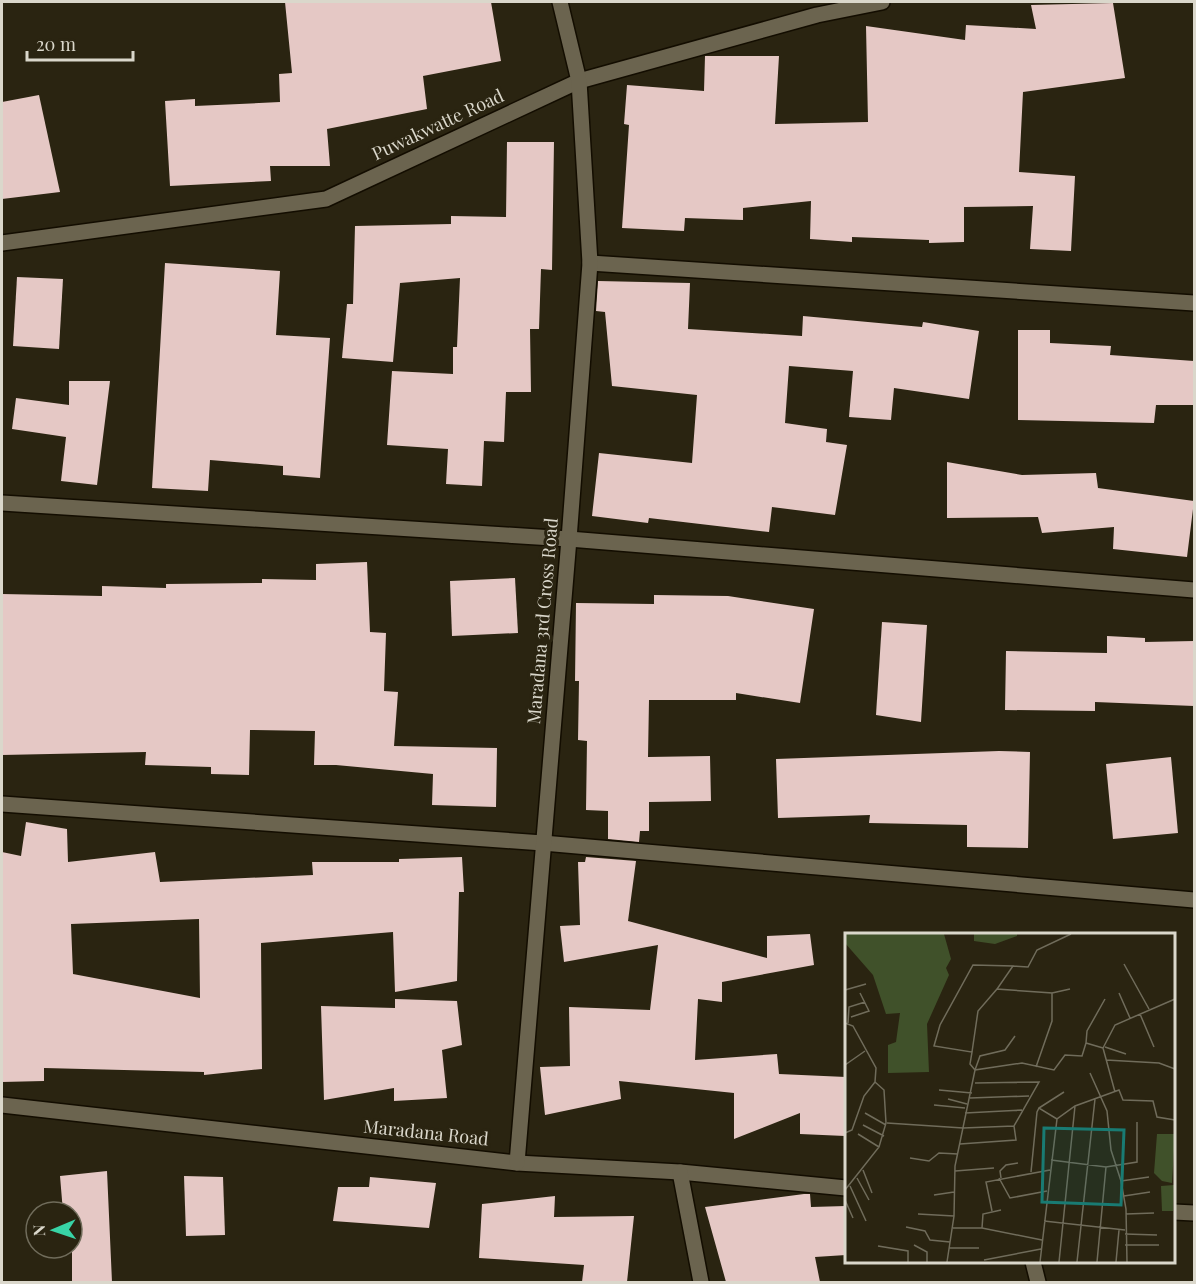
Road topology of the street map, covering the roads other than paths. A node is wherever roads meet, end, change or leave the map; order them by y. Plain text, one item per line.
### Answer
1 (560, 2) edge
2 (882, 2) edge
3 (816, 8) edge
4 (579, 81) junction
5 (2, 243) edge
6 (590, 263) junction
7 (1194, 303) edge
8 (2, 503) edge
9 (569, 539) junction
10 (1194, 590) edge
11 (2, 804) edge
12 (543, 843) junction
13 (1194, 900) edge
14 (2, 1105) edge
15 (516, 1163) junction
16 (680, 1172) junction
17 (845, 1188) edge
18 (1175, 1212) edge
19 (1194, 1213) edge
20 (1033, 1263) edge
21 (701, 1282) edge
22 (1038, 1282) edge

1 - 4 street, Maradana 3rd Cross Road
2 - 3 street, Puwakwatte Road
3 - 4 street, Puwakwatte Road
4 - 5 street, Puwakwatte Road
4 - 6 street, Maradana 3rd Cross Road
6 - 7 street
6 - 9 street, Maradana 3rd Cross Road
8 - 9 street
9 - 10 street
9 - 12 street, Maradana 3rd Cross Road
11 - 12 street
12 - 13 street
12 - 15 street, Maradana 3rd Cross Road
14 - 15 street, Maradana Road
15 - 16 street, Maradana Road
16 - 17 street, Maradana Road
16 - 21 street
18 - 19 street
20 - 22 street

